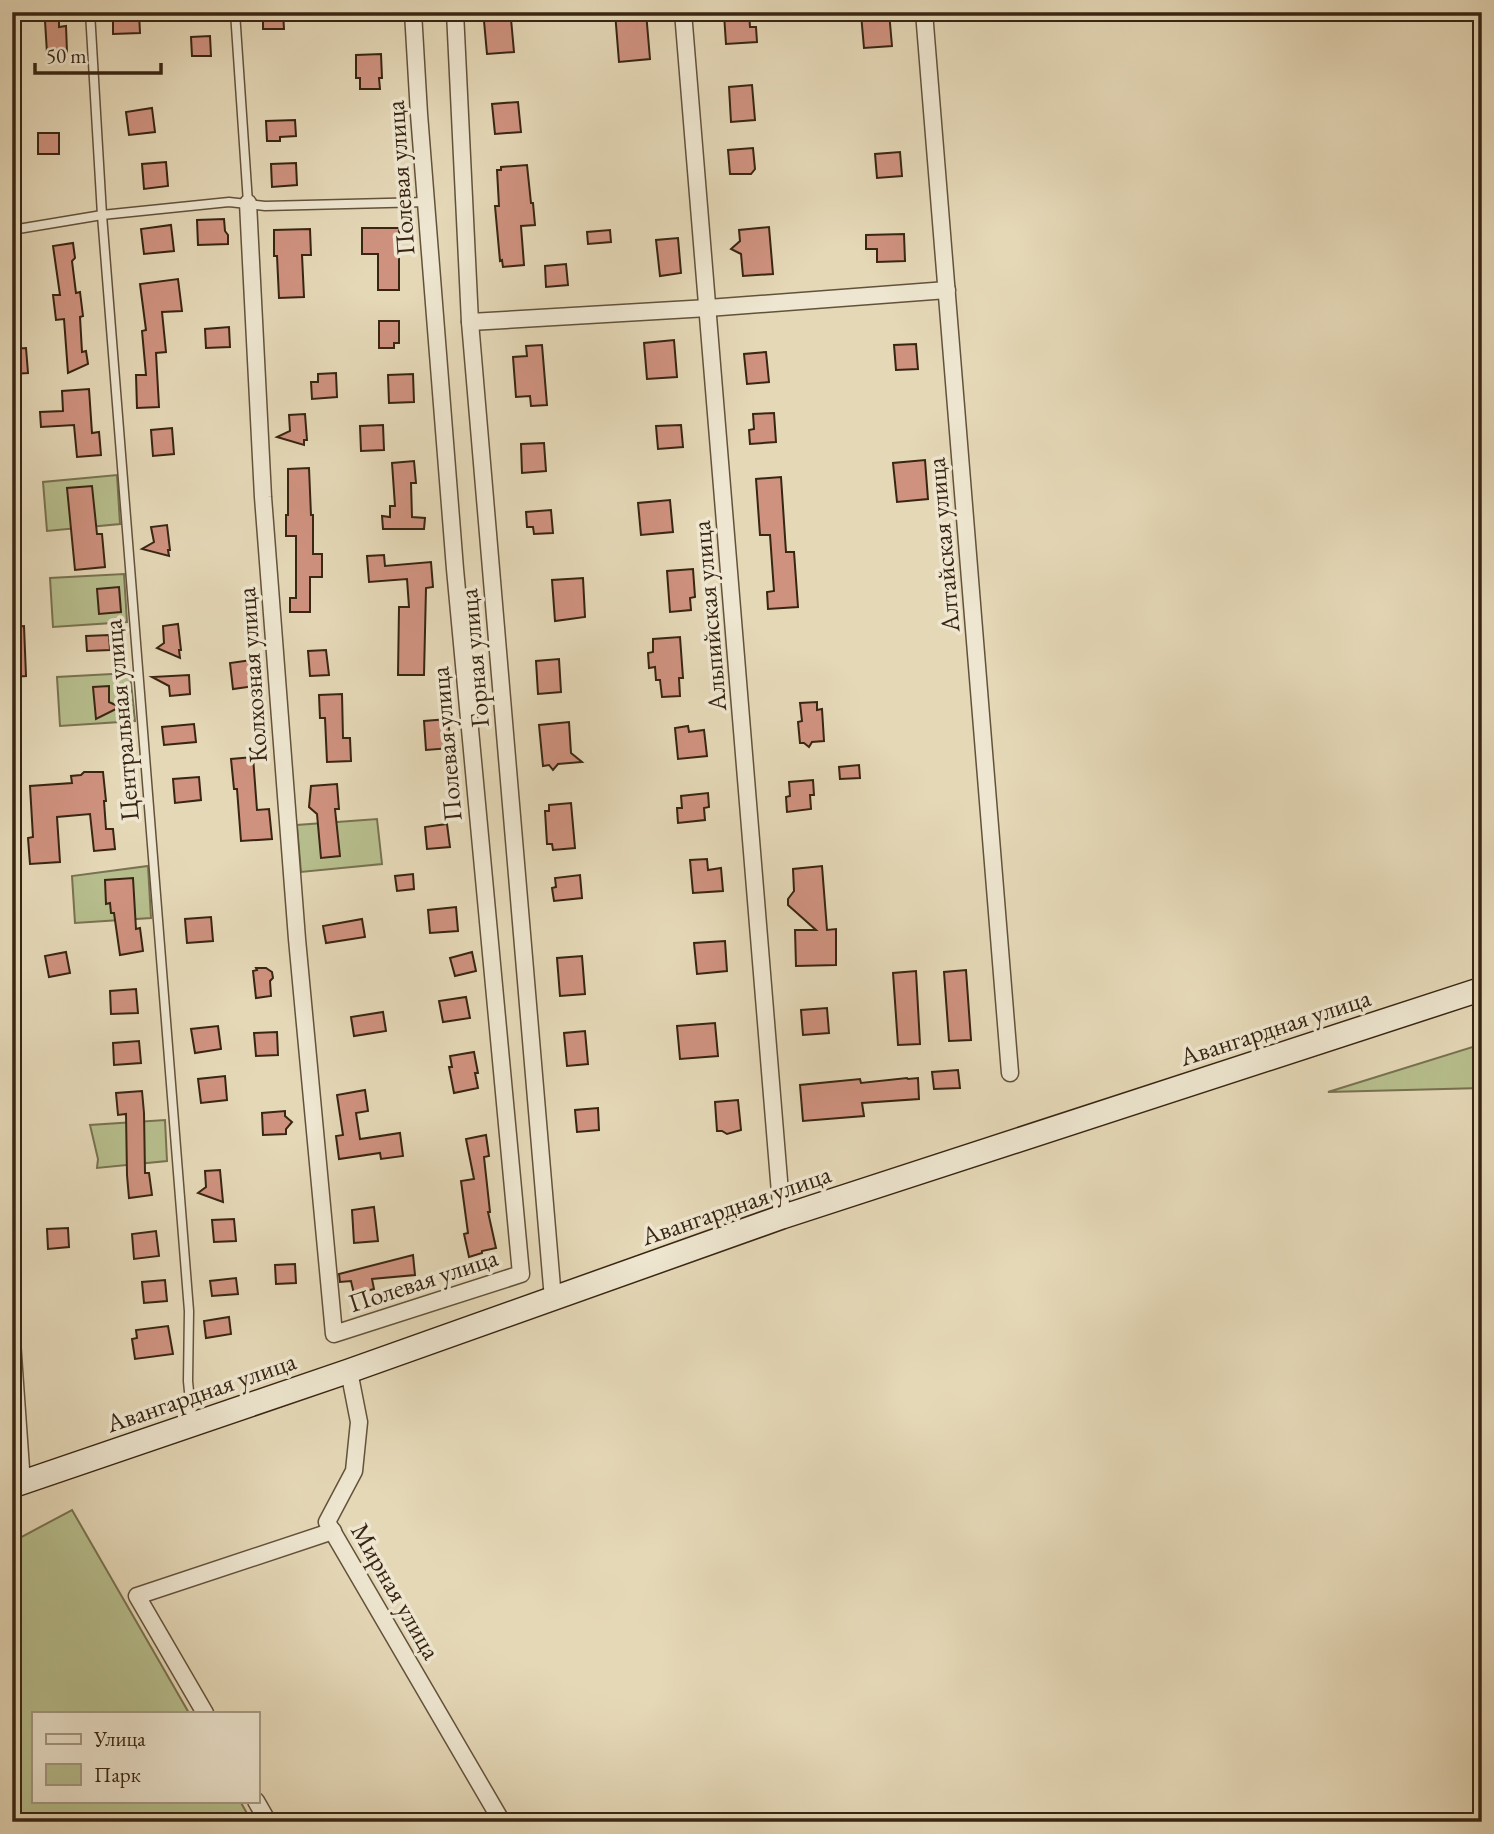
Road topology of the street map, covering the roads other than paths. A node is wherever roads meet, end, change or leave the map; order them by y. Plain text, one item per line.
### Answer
1 (90, 12) edge
2 (235, 12) edge
3 (413, 12) edge
4 (455, 12) edge
5 (683, 12) edge
6 (924, 12) edge
7 (426, 202) junction
8 (248, 203) junction
9 (102, 215) junction
10 (12, 230) edge
11 (947, 290) junction
12 (708, 308) junction
13 (470, 322) junction
14 (1482, 989) edge
15 (1010, 1073) dead end
16 (782, 1217) junction
17 (553, 1299) junction
18 (334, 1334) joint
19 (12, 1341) edge
20 (349, 1371) junction
21 (192, 1425) junction
22 (17, 1485) edge
23 (333, 1531) junction
24 (204, 1712) edge
25 (257, 1802) edge
26 (268, 1822) edge
27 (502, 1822) edge

1 - 9 lane, Центральная улица
2 - 8 lane, Колхозная улица
3 - 7 street, Полевая улица
4 - 13 street, Горная улица
5 - 12 street, Альпийская улица
6 - 11 street, Алтайская улица
7 - 8 lane
7 - 18 street, Полевая улица
8 - 9 lane
8 - 18 street, Колхозная улица
9 - 10 lane
9 - 21 lane, Центральная улица
11 - 12 street
11 - 15 street, Алтайская улица
12 - 13 street
12 - 16 street, Альпийская улица
13 - 17 street, Горная улица
14 - 16 main road, Авангардная улица
16 - 17 main road, Авангардная улица
17 - 20 main road, Авангардная улица
19 - 22 street
20 - 21 main road, Авангардная улица
20 - 23 street, Мирная улица
21 - 22 main road, Авангардная улица
23 - 24 street
23 - 27 street, Мирная улица
25 - 26 street

